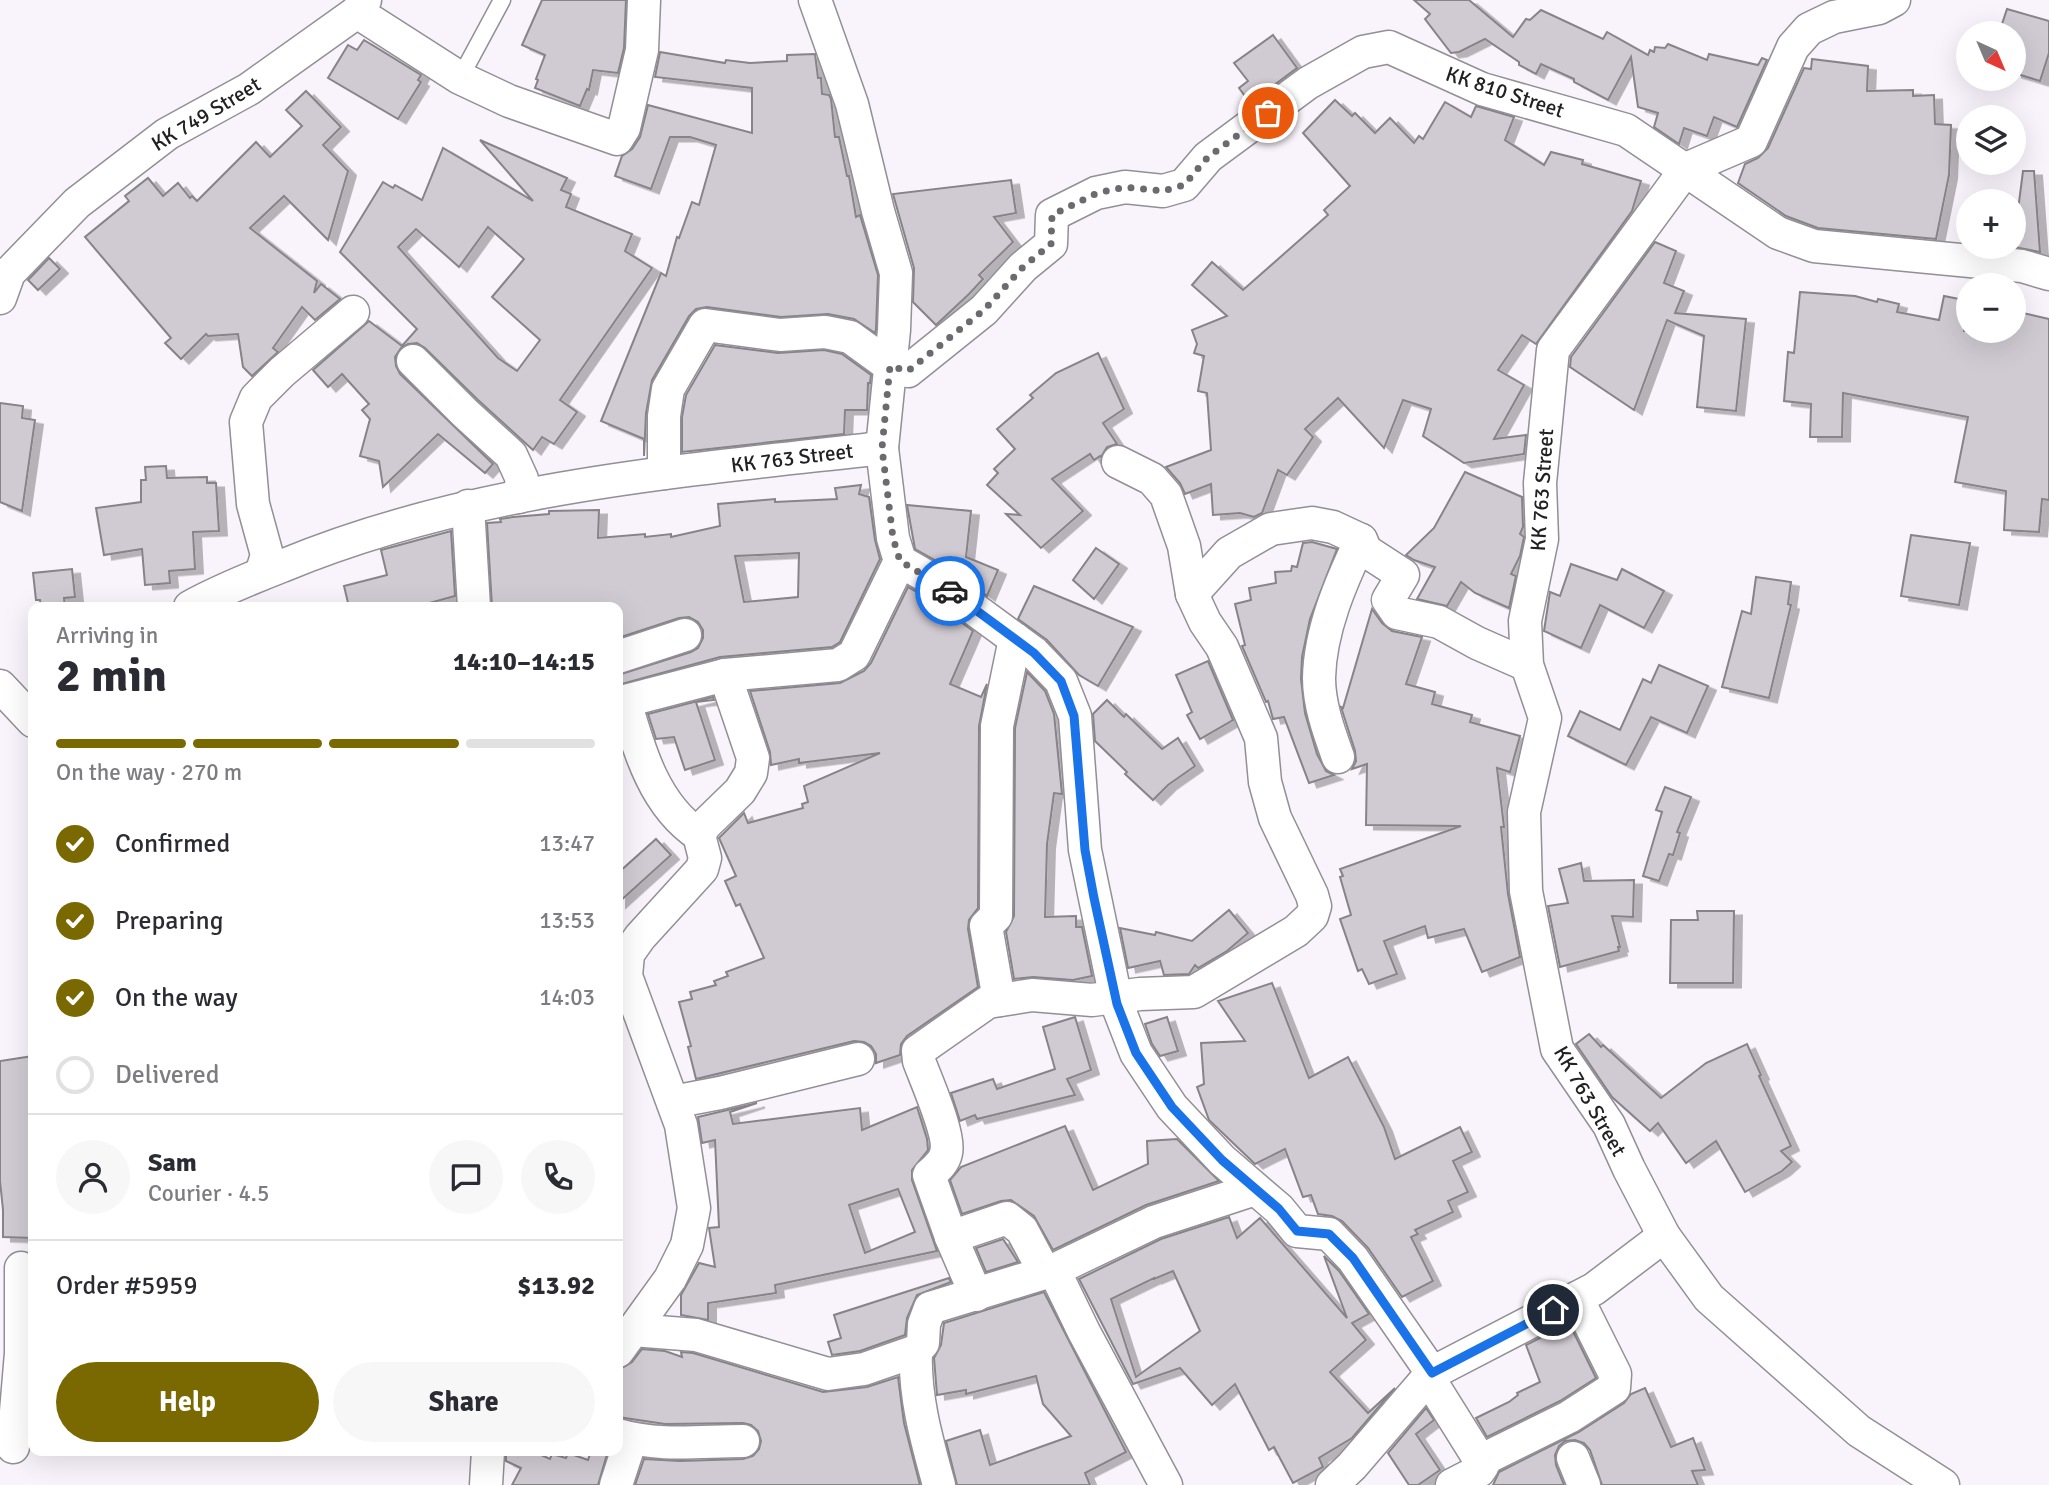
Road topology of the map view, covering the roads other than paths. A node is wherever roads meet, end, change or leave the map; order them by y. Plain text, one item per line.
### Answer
1 (502, 0) edge
2 (644, 0) edge
3 (815, 0) edge
4 (1894, 0) edge
5 (361, 6) edge
6 (460, 78) junction
7 (1686, 169) junction
8 (2049, 274) edge
9 (0, 298) edge
10 (353, 312) dead end
11 (413, 361) dead end
12 (890, 366) junction
13 (882, 448) junction
14 (1118, 461) dead end
15 (664, 473) junction
16 (519, 497) junction
17 (468, 506) junction
18 (1361, 540) junction
19 (900, 561) junction
20 (261, 574) junction
21 (1192, 594) junction
22 (201, 602) edge
23 (474, 602) edge
24 (685, 635) dead end
25 (1015, 639) junction
26 (623, 655) edge
27 (1527, 664) junction
28 (725, 675) junction
29 (0, 686) edge
30 (28, 716) edge
31 (1338, 757) dead end
32 (699, 835) junction
33 (623, 948) edge
34 (1116, 997) junction
35 (999, 1000) junction
36 (858, 1059) dead end
37 (673, 1102) junction
38 (1255, 1189) junction
39 (951, 1237) junction
40 (1664, 1237) junction
41 (18, 1266) edge
42 (1049, 1272) junction
43 (976, 1295) junction
44 (1577, 1298) junction
45 (625, 1341) edge
46 (916, 1351) junction
47 (1430, 1375) junction
48 (624, 1437) edge
49 (743, 1441) dead end
50 (13, 1447) dead end
51 (488, 1456) edge
52 (621, 1456) edge
53 (1480, 1461) junction
54 (485, 1485) edge
55 (616, 1485) edge
56 (939, 1485) edge
57 (1166, 1485) edge
58 (1332, 1485) edge
59 (1452, 1485) edge
60 (1943, 1485) edge

1 - 6 lane
2 - 6 street
3 - 12 street
4 - 7 street
5 - 6 street
5 - 9 street, KK 749 Street
7 - 8 street, KK 810 Street
7 - 12 street, KK 810 Street
7 - 27 street, KK 763 Street
10 - 20 street
11 - 16 street
12 - 13 street
12 - 15 street
13 - 15 street, KK 763 Street
13 - 19 street, KK 763 Street
14 - 21 street
15 - 16 street, KK 763 Street
16 - 17 street, KK 763 Street
17 - 20 street, KK 763 Street
17 - 23 street
18 - 21 street
18 - 27 street
18 - 31 street
19 - 25 street
19 - 28 street
20 - 22 street, KK 763 Street
21 - 34 street
24 - 26 street
25 - 34 street
25 - 35 street
27 - 40 street, KK 763 Street
28 - 32 street
28 - 32 street
29 - 30 street
32 - 33 street
33 - 37 street
34 - 35 street
34 - 38 street
35 - 39 street
36 - 37 street
37 - 45 street
38 - 42 street
38 - 47 street
39 - 42 street
39 - 43 street
40 - 44 street
40 - 60 street, KK 763 Street
41 - 50 street
42 - 43 street
42 - 57 street
43 - 46 street
44 - 47 street
44 - 53 street
45 - 46 street
46 - 56 street
47 - 53 street
47 - 58 street
48 - 49 street
51 - 54 street
52 - 55 street
53 - 59 street

